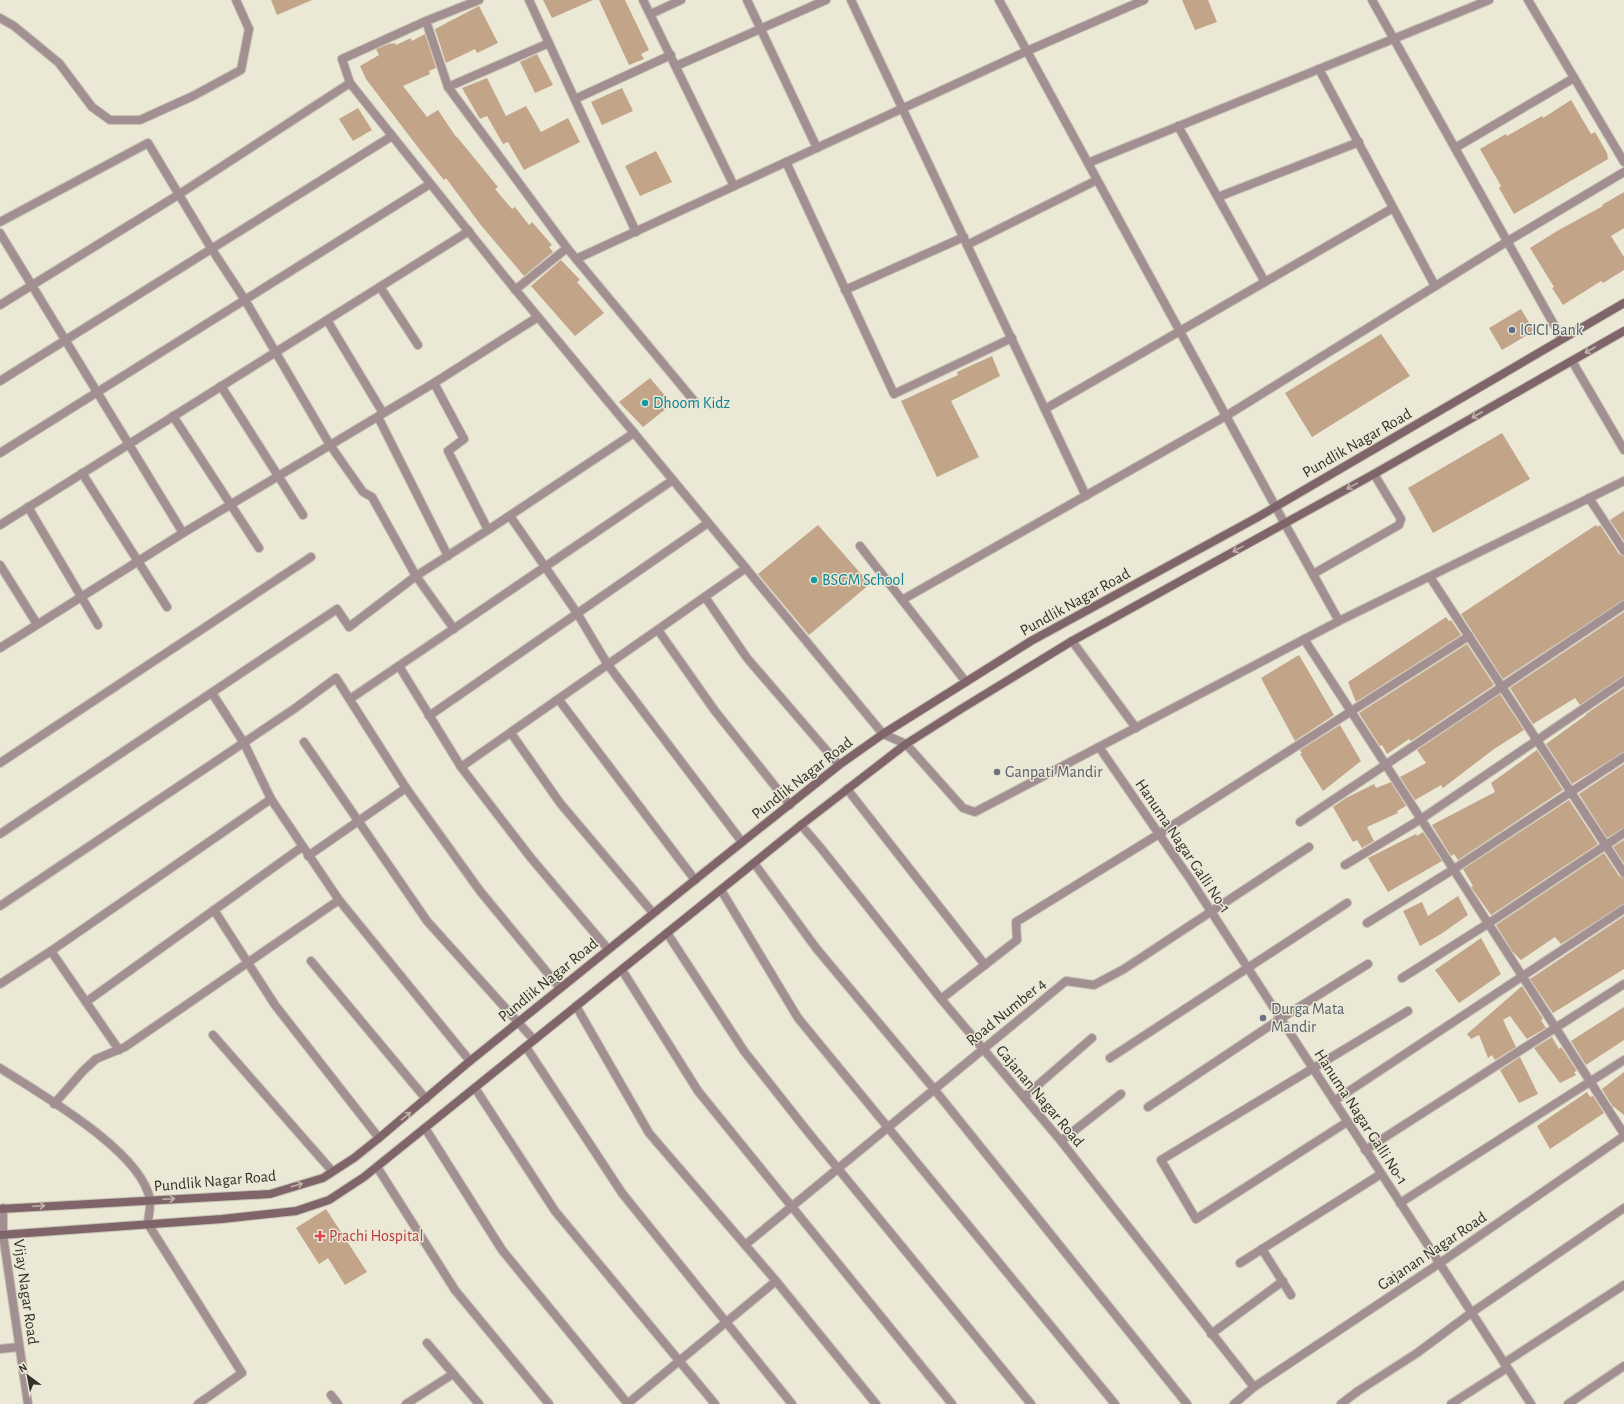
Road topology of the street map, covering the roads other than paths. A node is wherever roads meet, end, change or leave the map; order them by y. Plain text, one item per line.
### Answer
1 (236, 0) edge
2 (479, 0) edge
3 (529, 0) edge
4 (643, 0) edge
5 (680, 0) edge
6 (747, 0) edge
7 (826, 0) edge
8 (852, 0) edge
9 (999, 0) edge
10 (1372, 0) edge
11 (1489, 0) edge
12 (1528, 0) edge
13 (1140, 1) edge
14 (651, 14) junction
15 (0, 18) edge
16 (426, 21) junction
17 (761, 30) junction
18 (1394, 38) junction
19 (549, 43) junction
20 (1027, 51) junction
21 (671, 55) junction
22 (676, 66) junction
23 (1319, 69) junction
24 (1574, 78) junction
25 (350, 83) junction
26 (448, 87) junction
27 (575, 99) junction
28 (903, 108) junction
29 (1178, 126) junction
30 (392, 136) junction
31 (1358, 142) junction
32 (817, 148) junction
33 (1455, 148) junction
34 (786, 162) junction
35 (1624, 162) edge
36 (1088, 163) junction
37 (1624, 172) edge
38 (1097, 180) junction
39 (430, 184) junction
40 (734, 186) junction
41 (178, 194) junction
42 (1218, 197) junction
43 (1393, 208) junction
44 (0, 222) edge
45 (469, 231) junction
46 (0, 232) edge
47 (636, 232) junction
48 (966, 241) junction
49 (1508, 242) junction
50 (211, 248) junction
51 (567, 248) junction
52 (576, 259) junction
53 (1265, 282) junction
54 (32, 285) junction
55 (1436, 286) junction
56 (380, 287) junction
57 (516, 290) junction
58 (845, 290) junction
59 (244, 300) junction
60 (1624, 303) edge
61 (0, 305) edge
62 (538, 317) junction
63 (327, 320) junction
64 (1624, 331) edge
65 (1180, 332) junction
66 (1012, 338) junction
67 (1562, 339) junction
68 (66, 341) junction
69 (418, 345) dead end
70 (274, 353) junction
71 (1572, 361) junction
72 (0, 381) edge
73 (434, 383) junction
74 (221, 386) junction
75 (96, 392) junction
76 (695, 402) dead end
77 (1045, 409) junction
78 (380, 415) junction
79 (173, 416) junction
80 (1226, 416) junction
81 (634, 433) junction
82 (129, 443) junction
83 (330, 445) junction
84 (1624, 450) edge
85 (0, 453) edge
86 (82, 473) junction
87 (1374, 474) junction
88 (279, 476) junction
89 (673, 480) junction
90 (1624, 481) edge
91 (1086, 496) junction
92 (1589, 498) junction
93 (231, 505) junction
94 (28, 507) junction
95 (1276, 507) junction
96 (303, 515) dead end
97 (510, 516) junction
98 (708, 523) junction
99 (1284, 524) junction
100 (0, 525) edge
101 (488, 530) junction
102 (183, 533) junction
103 (860, 546) dead end
104 (259, 548) dead end
105 (1624, 551) edge
106 (448, 556) junction
107 (310, 557) dead end
108 (138, 561) junction
109 (0, 565) edge
110 (544, 567) junction
111 (746, 568) junction
112 (1313, 574) junction
113 (416, 576) junction
114 (1430, 577) junction
115 (82, 596) junction
116 (705, 597) junction
117 (902, 600) junction
118 (1624, 605) edge
119 (167, 607) dead end
120 (577, 613) junction
121 (1339, 621) junction
122 (37, 624) junction
123 (98, 625) dead end
124 (454, 629) junction
125 (658, 630) junction
126 (1469, 636) junction
127 (1304, 640) junction
128 (1072, 641) junction
129 (0, 648) edge
130 (608, 665) junction
131 (399, 666) junction
132 (1624, 681) edge
133 (966, 682) junction
134 (1502, 687) junction
135 (212, 693) junction
136 (350, 699) junction
137 (558, 700) junction
138 (1351, 711) junction
139 (429, 716) junction
140 (1136, 728) junction
141 (511, 733) junction
142 (883, 734) junction
143 (1537, 740) junction
144 (304, 742) dead end
145 (244, 743) junction
146 (906, 744) junction
147 (1099, 747) junction
148 (1624, 758) edge
149 (0, 763) edge
150 (839, 765) junction
151 (1386, 765) junction
152 (461, 767) junction
153 (406, 788) junction
154 (847, 790) junction
155 (1571, 792) junction
156 (270, 799) junction
157 (790, 805) junction
158 (1422, 818) junction
159 (359, 821) junction
160 (1300, 822) dead end
161 (801, 825) junction
162 (1624, 833) edge
163 (0, 834) edge
164 (1159, 834) junction
165 (742, 842) junction
166 (1606, 845) junction
167 (302, 847) junction
168 (1309, 847) dead end
169 (308, 856) junction
170 (754, 863) junction
171 (1345, 865) dead end
172 (1454, 869) junction
173 (1624, 873) edge
174 (695, 880) junction
175 (721, 890) junction
176 (339, 900) junction
177 (1347, 903) dead end
178 (0, 906) edge
179 (1624, 909) edge
180 (214, 910) junction
181 (1210, 911) junction
182 (653, 914) junction
183 (1367, 923) dead end
184 (1489, 923) junction
185 (667, 933) junction
186 (608, 949) junction
187 (51, 951) junction
188 (311, 961) dead end
189 (248, 963) junction
190 (1368, 964) dead end
191 (985, 965) junction
192 (1247, 968) junction
193 (622, 970) junction
194 (1523, 977) junction
195 (1402, 978) dead end
196 (0, 984) edge
197 (1624, 984) edge
198 (560, 988) junction
199 (941, 999) junction
200 (86, 1002) junction
201 (576, 1006) junction
202 (1408, 1011) dead end
203 (1280, 1019) junction
204 (519, 1022) junction
205 (1556, 1028) junction
206 (213, 1035) dead end
207 (1092, 1038) dead end
208 (534, 1040) junction
209 (526, 1047) junction
210 (983, 1049) junction
211 (119, 1050) junction
212 (1110, 1058) dead end
213 (1624, 1060) edge
214 (470, 1061) junction
215 (0, 1068) edge
216 (1312, 1068) junction
217 (1591, 1082) junction
218 (475, 1088) junction
219 (934, 1089) junction
220 (1121, 1094) dead end
221 (1024, 1097) junction
222 (426, 1099) junction
223 (1334, 1101) junction
224 (54, 1104) junction
225 (1148, 1107) dead end
226 (1347, 1122) junction
227 (888, 1127) junction
228 (425, 1128) junction
229 (1624, 1135) edge
230 (379, 1138) junction
231 (1061, 1141) junction
232 (1365, 1150) junction
233 (377, 1167) junction
234 (837, 1168) junction
235 (332, 1171) junction
236 (1381, 1174) junction
237 (150, 1200) junction
238 (1400, 1203) junction
239 (791, 1207) junction
240 (1624, 1208) edge
241 (2, 1209) edge
242 (148, 1224) junction
243 (1, 1235) edge
244 (745, 1244) junction
245 (1262, 1249) junction
246 (1240, 1263) dead end
247 (1440, 1263) junction
248 (776, 1281) junction
249 (1283, 1281) junction
250 (1624, 1285) edge
251 (1291, 1294) dead end
252 (1471, 1313) junction
253 (726, 1322) junction
254 (1211, 1334) junction
255 (427, 1343) dead end
256 (19, 1347) junction
257 (0, 1349) edge
258 (680, 1360) junction
259 (1506, 1365) junction
260 (1624, 1366) edge
261 (453, 1374) junction
262 (1254, 1387) junction
263 (332, 1395) dead end
264 (28, 1404) edge
265 (198, 1404) edge
266 (338, 1404) edge
267 (406, 1404) edge
268 (479, 1404) edge
269 (549, 1404) edge
270 (628, 1404) edge
271 (715, 1404) edge
272 (792, 1404) edge
273 (876, 1404) edge
274 (952, 1404) edge
275 (1032, 1404) edge
276 (1115, 1404) edge
277 (1187, 1404) edge
278 (1234, 1404) edge
279 (1341, 1404) edge
280 (1451, 1404) edge
281 (1531, 1404) edge
282 (1568, 1404) edge

1 - 15 street
2 - 16 street
3 - 19 street
4 - 14 street
5 - 14 street
6 - 17 street
7 - 17 street
8 - 28 street
9 - 20 street
10 - 18 street
11 - 18 street
12 - 24 street
13 - 20 street
14 - 21 street
16 - 25 street
16 - 26 street
17 - 22 street
17 - 32 street
18 - 23 street
18 - 33 street
19 - 26 street
19 - 27 street
20 - 28 street
20 - 36 street
21 - 22 street
21 - 27 street
22 - 40 street
23 - 29 street
23 - 31 street
24 - 33 street
24 - 35 street
25 - 30 street
25 - 41 street
26 - 51 street
27 - 47 street
28 - 32 street
28 - 48 street
29 - 36 street
29 - 42 street
30 - 39 street
30 - 50 street
31 - 42 street
31 - 43 street
32 - 34 street
33 - 49 street
34 - 40 street
34 - 58 street
36 - 38 street
37 - 49 street
38 - 48 street
38 - 65 street
39 - 45 street
39 - 59 street
40 - 47 street
41 - 44 street
41 - 50 street
41 - 54 street
42 - 53 street
43 - 53 street
43 - 55 street
45 - 56 street
45 - 57 street
46 - 54 street
47 - 52 street
48 - 58 street
48 - 66 street
49 - 55 street
49 - 67 street
50 - 59 street
50 - 68 street
51 - 52 street
51 - 57 street
52 - 76 street
53 - 65 street
54 - 61 street
54 - 68 street
55 - 80 street
56 - 63 street
56 - 69 street
57 - 62 street
58 - 66 street
59 - 70 street
59 - 75 street
60 - 67 main road, Pundlik Nagar Road
62 - 73 street
62 - 81 street
63 - 70 street
63 - 78 street
64 -> 71 main road, Pundlik Nagar Road
65 - 77 street
65 - 80 street
66 - 77 street
67 - 95 main road, Pundlik Nagar Road
68 - 72 street
68 - 75 street
70 - 74 street
70 - 83 street
71 - 84 street
71 -> 87 main road, Pundlik Nagar Road
73 - 78 street
73 - 101 street
74 - 79 street
74 - 88 street
75 - 82 street
75 - 85 street
77 - 91 street
78 - 83 street
78 - 106 street
79 - 82 street
79 - 93 street
80 - 91 street
80 - 95 street
81 - 89 street
81 - 97 street
82 - 86 street
82 - 102 street
83 - 88 street
83 - 113 street
86 - 94 street
86 - 108 street
87 -> 99 main road, Pundlik Nagar Road
87 - 112 street
88 - 93 street
88 - 96 street
89 - 98 street
89 - 110 street
90 - 92 street
91 - 117 street
92 - 105 street
92 - 114 street
93 - 102 street
93 - 104 street
94 - 100 street
94 - 115 street
95 - 99 street
95 - 133 main road, Pundlik Nagar Road
97 - 101 street
97 - 110 street
98 - 111 street
98 - 120 street
99 - 112 street
99 -> 128 main road, Pundlik Nagar Road
101 - 106 street
102 - 108 street
103 - 117 street
106 - 113 street
107 - 149 street
108 - 115 street
108 - 119 street
109 - 122 street
110 - 120 street
110 - 124 street
111 - 116 street
111 - 142 street
112 - 121 street
113 - 124 street
113 - 135 street
114 - 121 street
114 - 126 street
115 - 122 street
115 - 123 street
116 - 125 street
116 - 150 street
117 - 133 street
118 - 134 street
120 - 130 street
120 - 139 street
121 - 127 street
122 - 129 street
124 - 131 street
125 - 130 street
125 - 157 street
126 - 134 street
126 - 138 street
127 - 138 street
127 - 140 street
128 - 140 street
128 - 146 main road, Pundlik Nagar Road
130 - 137 street
130 - 165 street
131 - 136 street
131 - 139 street
132 - 143 street
133 - 142 main road, Pundlik Nagar Road
134 - 143 street
134 - 151 street
135 - 145 street
135 - 163 street
136 - 145 street
136 - 153 street
137 - 141 street
137 - 174 street
138 - 151 street
138 - 164 street
139 - 152 street
140 - 147 street
141 - 152 street
141 - 182 street
142 - 146 street
142 - 150 main road, Pundlik Nagar Road
143 - 155 street
143 - 158 street
144 - 159 street
145 - 156 street
145 - 178 street
146 - 147 street
146 - 154 main road, Pundlik Nagar Road
147 - 164 street, Hanuma Nagar Galli No-1
148 - 155 street
150 - 157 main road, Pundlik Nagar Road
151 - 158 street
151 - 160 street
152 - 186 street
153 - 159 street
153 - 198 street
154 - 161 main road, Pundlik Nagar Road
154 - 191 street
155 - 166 street
155 - 172 street
156 - 167 street
156 - 187 street
157 - 165 main road, Pundlik Nagar Road
158 - 171 street
158 - 172 street
159 - 169 street
159 - 204 street
161 - 170 main road, Pundlik Nagar Road
161 - 199 street, Gajanan Nagar Road
162 - 166 street
164 - 181 street, Hanuma Nagar Galli No-1
164 - 191 street
165 - 174 main road, Pundlik Nagar Road
166 - 173 street
166 - 184 street
167 - 169 street
167 - 180 street
168 - 181 street, Road Number 4
169 - 176 street
170 - 175 main road, Pundlik Nagar Road
170 - 219 street
172 - 183 street
172 - 184 street
174 - 182 main road, Pundlik Nagar Road
175 - 185 main road, Pundlik Nagar Road
175 - 227 street
176 - 189 street
176 - 214 street
177 - 192 street
179 - 194 street
180 - 189 street
180 - 200 street
181 - 192 street, Hanuma Nagar Galli No-1
181 - 210 street, Road Number 4
182 - 186 main road, Pundlik Nagar Road
184 - 194 street
184 - 195 street
185 - 193 main road, Pundlik Nagar Road
185 - 234 street
186 - 198 main road, Pundlik Nagar Road
187 - 196 street
187 - 200 street
188 - 222 street
189 - 211 street
189 - 230 street
190 - 203 street
191 - 199 street
192 - 203 street, Hanuma Nagar Galli No-1
192 - 212 street
193 - 201 main road, Pundlik Nagar Road
193 - 239 street
194 - 205 street
194 - 223 street
197 - 205 street
198 - 204 main road, Pundlik Nagar Road
199 - 210 street, Gajanan Nagar Road
200 - 211 street
201 - 208 main road, Pundlik Nagar Road
201 - 244 street
202 - 216 street
203 - 216 street, Hanuma Nagar Galli No-1
203 - 225 street
204 - 208 street
204 - 214 main road, Pundlik Nagar Road
205 - 217 street
205 - 232 street
206 - 235 street
207 - 221 street
208 - 209 main road, Pundlik Nagar Road
209 - 218 main road, Pundlik Nagar Road
209 - 253 street
210 - 219 street, Road Number 4
210 - 221 street, Gajanan Nagar Road
211 - 224 street
213 - 217 street
214 - 222 main road, Pundlik Nagar Road
215 - 224 street
216 - 223 street, Hanuma Nagar Galli No-1
216 - 226 street
217 - 229 street
217 - 238 street
218 - 228 main road, Pundlik Nagar Road
218 - 258 street
219 - 227 street, Road Number 4
219 - 277 street
220 - 231 street
221 - 231 street, Gajanan Nagar Road
230 -> 222 main road, Pundlik Nagar Road
223 - 226 street, Hanuma Nagar Galli No-1
224 - 237 street
226 - 232 street, Hanuma Nagar Galli No-1
227 - 234 street, Road Number 4
227 - 276 street
228 - 233 main road, Pundlik Nagar Road
228 - 270 street
229 - 247 street, Gajanan Nagar Road
230 - 235 main road, Pundlik Nagar Road
231 - 254 street, Gajanan Nagar Road
232 - 236 street, Hanuma Nagar Galli No-1
233 - 242 main road, Pundlik Nagar Road
233 - 269 street
234 - 239 street, Road Number 4
234 - 275 street
237 -> 235 main road, Pundlik Nagar Road
236 - 238 street, Hanuma Nagar Galli No-1
236 - 245 street
241 -> 237 main road, Pundlik Nagar Road
237 - 242 street
238 - 247 street, Hanuma Nagar Galli No-1
239 - 244 street, Road Number 4
239 - 274 street
240 - 252 street
241 - 243 street, Vijay Nagar Road
242 - 243 main road, Pundlik Nagar Road
242 - 265 street
243 - 256 street, Vijay Nagar Road
244 - 248 street
245 - 246 street
245 - 249 street
247 - 252 street, Hanuma Nagar Galli No-1
247 - 262 street, Gajanan Nagar Road
248 - 253 street
248 - 273 street
249 - 251 street
249 - 254 street
250 - 259 street
252 - 259 street, Hanuma Nagar Galli No-1
252 - 279 street
253 - 258 street
253 - 272 street
254 - 262 street, Gajanan Nagar Road
255 - 261 street
256 - 257 street
256 - 264 street, Vijay Nagar Road
258 - 270 street
258 - 271 street
259 - 280 street
259 - 281 street, Hanuma Nagar Galli No-1
260 - 282 street
261 - 267 street
261 - 268 street
262 - 278 street, Gajanan Nagar Road
263 - 266 street

